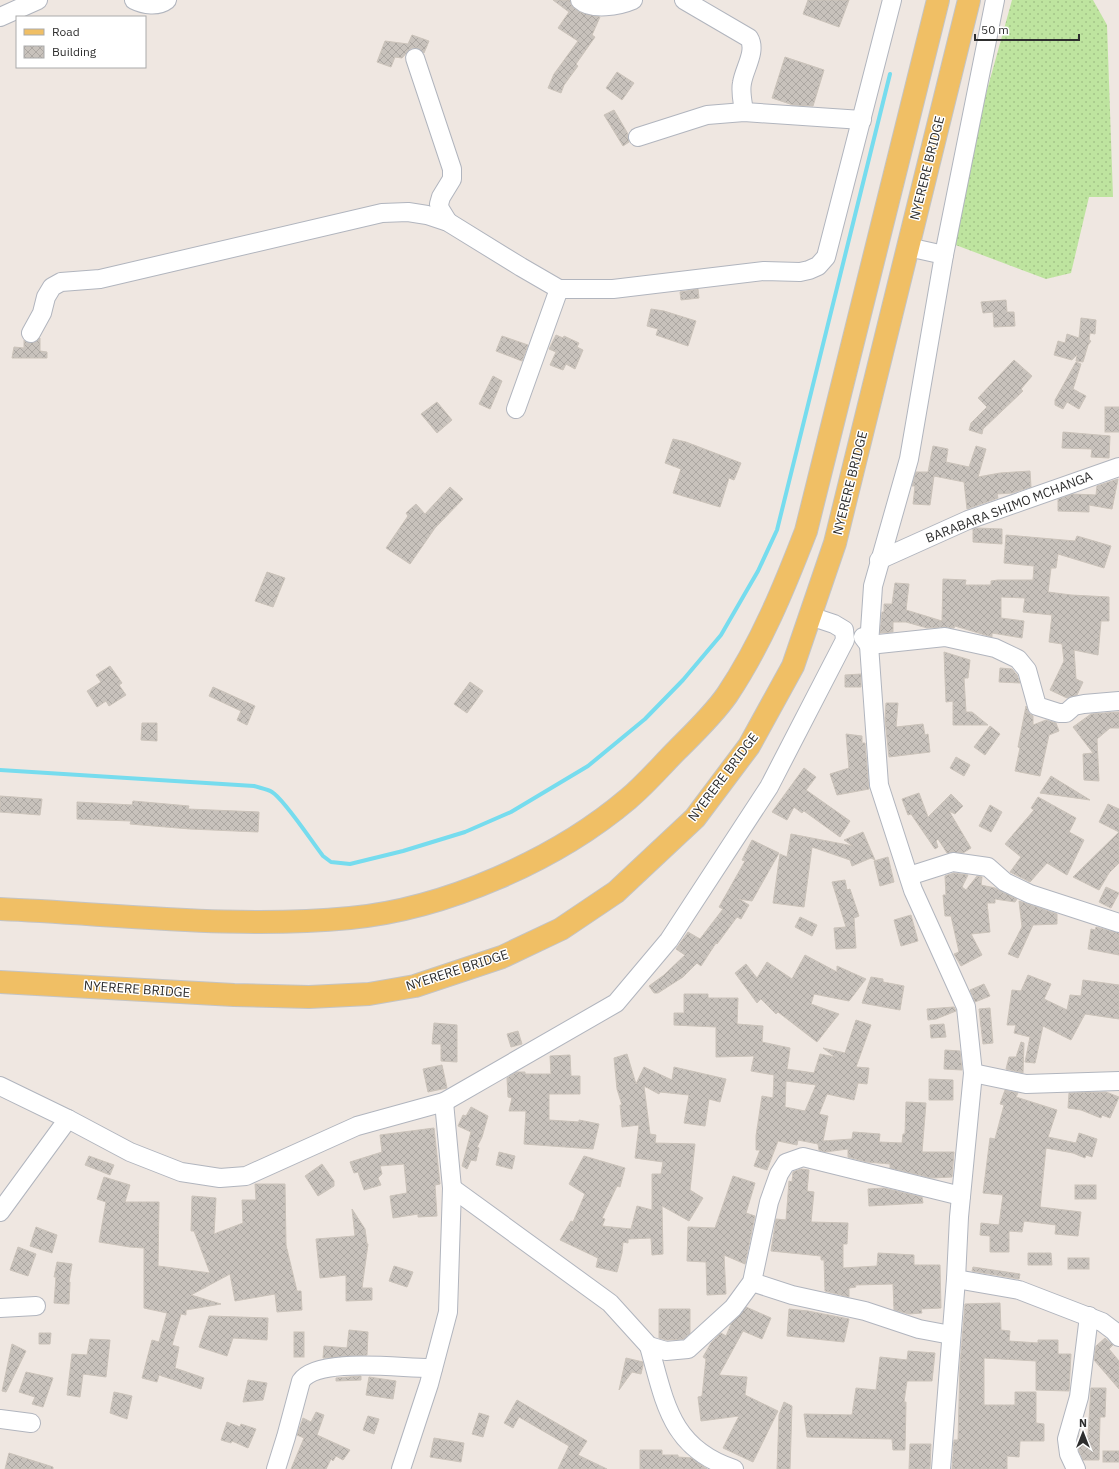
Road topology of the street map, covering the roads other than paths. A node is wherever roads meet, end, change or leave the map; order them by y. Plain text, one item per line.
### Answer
1 (38, 0) edge
2 (134, 0) edge
3 (167, 0) edge
4 (580, 0) edge
5 (633, 0) edge
6 (684, 0) edge
7 (892, 0) edge
8 (938, 0) edge
9 (969, 0) edge
10 (995, 0) edge
11 (0, 17) edge
12 (415, 58) dead end
13 (744, 112) junction
14 (862, 120) junction
15 (638, 136) dead end
16 (448, 222) junction
17 (908, 247) junction
18 (944, 255) junction
19 (559, 289) junction
20 (31, 333) dead end
21 (516, 409) dead end
22 (1119, 467) edge
23 (879, 560) junction
24 (810, 616) junction
25 (844, 630) junction
26 (869, 645) junction
27 (1119, 701) edge
28 (909, 876) junction
29 (0, 909) edge
30 (1119, 923) edge
31 (0, 982) edge
32 (973, 1073) junction
33 (1119, 1081) edge
34 (0, 1086) edge
35 (444, 1102) junction
36 (68, 1119) junction
37 (452, 1188) junction
38 (961, 1196) junction
39 (0, 1212) edge
40 (956, 1279) junction
41 (752, 1282) junction
42 (36, 1306) dead end
43 (0, 1308) edge
44 (1089, 1316) junction
45 (952, 1335) junction
46 (1119, 1337) edge
47 (649, 1346) junction
48 (433, 1368) junction
49 (0, 1419) edge
50 (31, 1423) dead end
51 (276, 1469) edge
52 (401, 1469) edge
53 (734, 1469) edge
54 (941, 1469) edge
55 (1076, 1469) edge

1 - 11 street
2 - 3 street
4 - 5 street
6 - 13 street
7 - 14 street
8 - 29 main road
9 - 17 main road, NYERERE BRIDGE
10 - 18 street
12 - 16 street
13 - 14 street
13 - 15 street
14 - 19 street
16 - 19 street
16 - 20 street
17 - 18 street
17 - 24 main road, NYERERE BRIDGE
18 - 23 street
19 - 21 street
22 - 23 street, BARABARA SHIMO MCHANGA
23 - 26 street
24 - 25 street
24 - 31 main road, NYERERE BRIDGE
25 - 26 street
25 - 35 street
26 - 27 street
26 - 28 street
28 - 30 street
28 - 32 street
32 - 33 street
32 - 38 street
34 - 36 street
35 - 36 street
35 - 37 street
36 - 39 street
37 - 47 street
37 - 48 street
38 - 40 street
38 - 41 street
40 - 44 street
40 - 45 street
41 - 45 street
41 - 47 street
42 - 43 street
44 - 46 street
44 - 55 street
45 - 54 street
47 - 53 street
48 - 51 street
48 - 52 street
49 - 50 street

